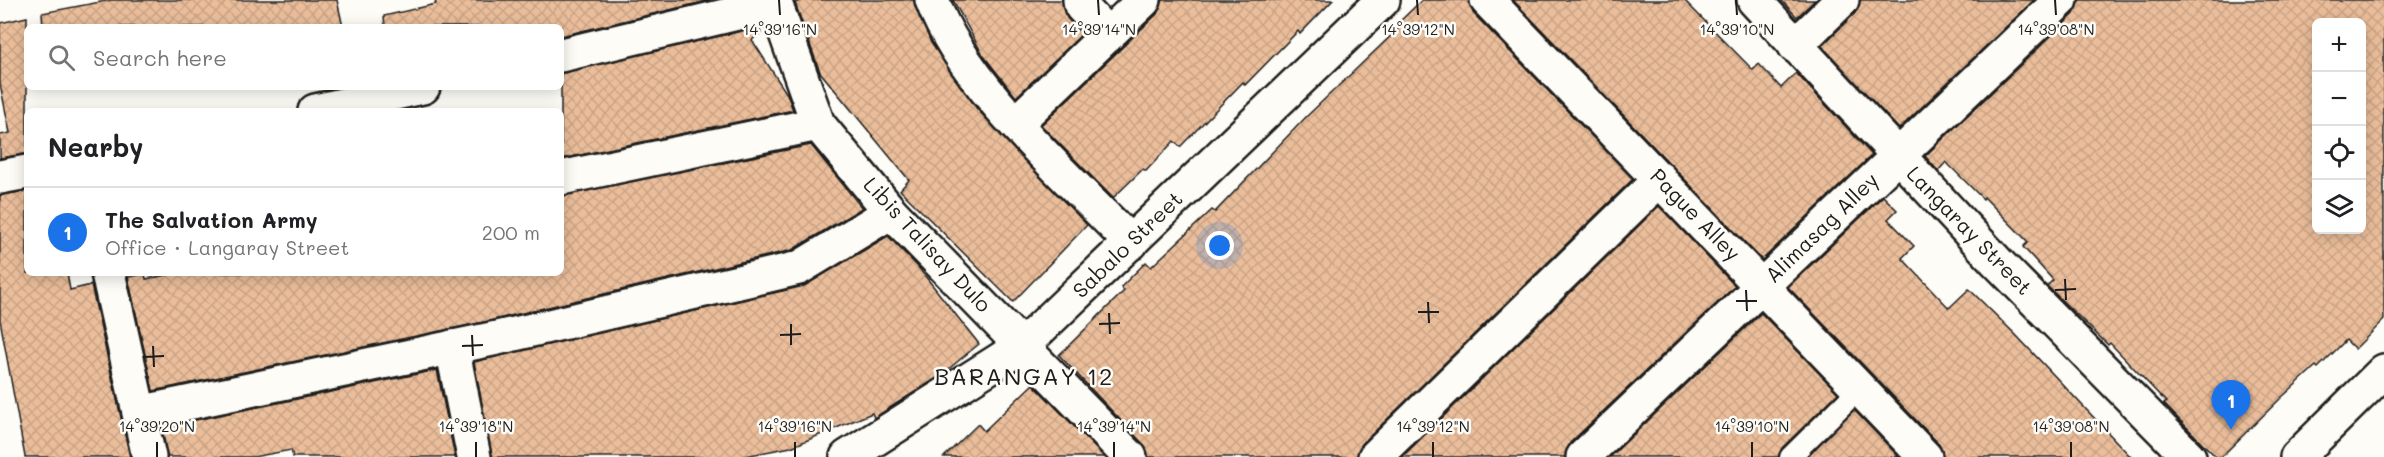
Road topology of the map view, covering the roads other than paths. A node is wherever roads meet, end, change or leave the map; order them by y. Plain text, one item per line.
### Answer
1 (932, 0) edge
2 (1080, 0) edge
3 (1144, 0) edge
4 (1383, 0) edge
5 (1487, 0) edge
6 (1754, 0) edge
7 (1842, 0) edge
8 (2061, 0) edge
9 (775, 2) edge
10 (1108, 35) junction
11 (1795, 46) junction
12 (564, 54) edge
13 (410, 90) edge
14 (328, 108) edge
15 (1016, 123) junction
16 (818, 124) junction
17 (1897, 156) junction
18 (24, 173) edge
19 (0, 177) edge
20 (564, 177) edge
21 (1660, 179) junction
22 (891, 212) junction
23 (1131, 243) junction
24 (111, 276) edge
25 (1763, 285) junction
26 (1022, 346) junction
27 (452, 347) junction
28 (2384, 371) edge
29 (1860, 388) junction
30 (139, 413) junction
31 (149, 457) edge
32 (474, 457) edge
33 (847, 457) edge
34 (1130, 457) edge
35 (1375, 457) edge
36 (1582, 457) edge
37 (1790, 457) edge
38 (1925, 457) edge
39 (2189, 457) edge
40 (2297, 457) edge

1 - 15 street
2 - 10 street
3 - 10 street
4 - 23 street, Sabalo Street
5 - 21 street, Pague Alley
6 - 11 street, Langaray Street
7 - 11 street
8 - 17 street, Alimasag Alley
9 - 12 street
9 - 16 street, Libis Talisay Dulo
10 - 15 street
11 - 17 street, Langaray Street
13 - 14 street
15 - 23 street
16 - 20 street
16 - 22 street, Libis Talisay Dulo
17 - 25 street, Alimasag Alley
17 - 39 street, Langaray Street
18 - 19 street
21 - 25 street, Pague Alley
21 - 35 street
22 - 26 street, Libis Talisay Dulo
22 - 27 street
23 - 26 street, Sabalo Street
24 - 30 street
25 - 29 street, Pague Alley
25 - 36 street, Alimasag Alley
26 - 33 street, Sabalo Street
26 - 34 street, Libis Talisay Dulo
27 - 30 street
27 - 32 street
28 - 40 street
29 - 37 lane
29 - 38 street, Pague Alley
30 - 31 street

